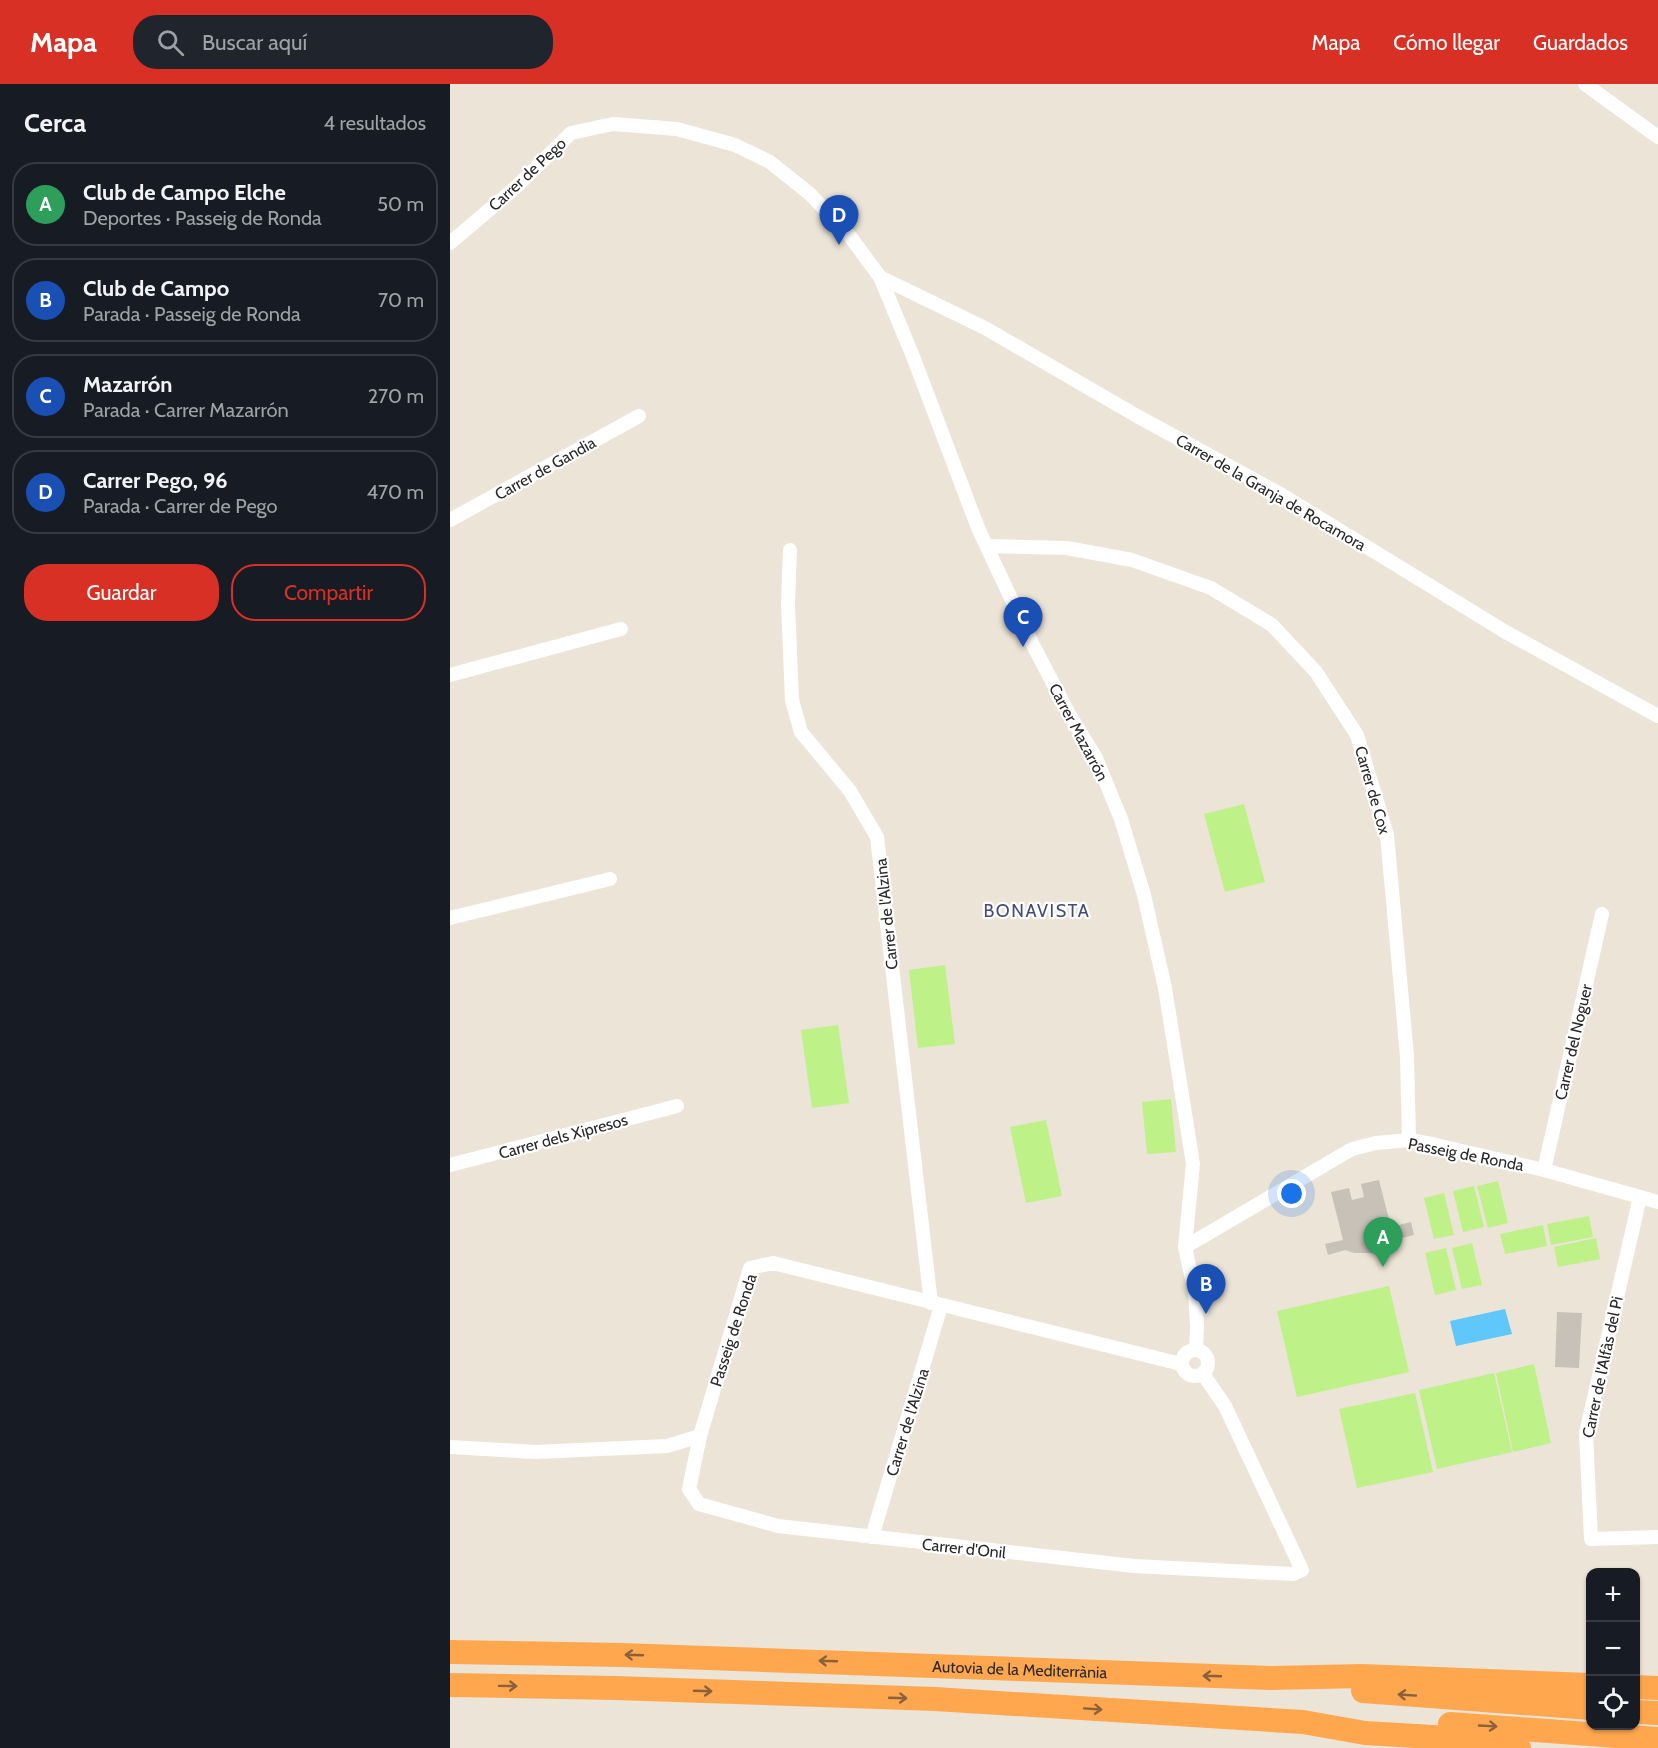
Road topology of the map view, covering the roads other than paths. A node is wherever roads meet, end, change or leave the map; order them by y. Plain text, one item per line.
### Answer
1 (1585, 84) edge
2 (1658, 137) edge
3 (450, 243) edge
4 (880, 276) junction
5 (639, 416) dead end
6 (450, 520) edge
7 (987, 546) junction
8 (790, 550) dead end
9 (621, 629) dead end
10 (450, 675) edge
11 (1658, 716) edge
12 (610, 879) dead end
13 (1602, 914) dead end
14 (450, 918) edge
15 (677, 1106) dead end
16 (1409, 1140) junction
17 (450, 1165) edge
18 (1544, 1170) junction
19 (1640, 1197) junction
20 (1658, 1202) edge
21 (1185, 1247) junction
22 (936, 1304) junction
23 (1196, 1350) junction
24 (1181, 1364) junction
25 (1203, 1374) junction
26 (700, 1436) junction
27 (450, 1447) edge
28 (1658, 1537) edge
29 (872, 1538) junction
30 (450, 1652) edge
31 (1271, 1678) junction
32 (450, 1685) edge
33 (1586, 1685) edge
34 (1640, 1687) edge
35 (1658, 1689) edge
36 (1586, 1708) edge
37 (1640, 1712) edge
38 (1658, 1713) edge
39 (1303, 1722) junction
40 (1658, 1739) edge
41 (1519, 1748) edge

1 - 2 street
3 - 4 street, Carrer de Pego
4 - 7 street, Carrer Mazarrón
4 - 11 street, Carrer de la Granja de Rocamora
5 - 6 street, Carrer de Gandia
7 - 16 street, Carrer de Cox
7 - 21 street, Carrer Mazarrón
8 - 22 street, Carrer de l'Alzina
9 - 10 street
12 - 14 street
13 - 18 street, Carrer del Noguer
15 - 17 street, Carrer dels Xipresos
16 - 18 street, Passeig de Ronda
16 - 21 street, Passeig de Ronda
18 - 19 street, Passeig de Ronda
19 - 20 street, Passeig de Ronda
19 - 28 street, Carrer de l'Alfàs del Pi
21 - 23 street
22 - 24 street, Passeig de Ronda
22 - 26 street, Passeig de Ronda
22 - 29 street, Carrer de l'Alzina
23 - 24 street
23 - 25 street
24 - 25 street
25 - 29 street, Carrer d'Onil
26 - 27 street
26 - 29 street, Carrer d'Onil
31 -> 30 highway, Autovia de la Mediterrània
31 - 33 highway, Autovia de la Mediterrània
36 -> 31 highway
32 -> 39 highway, Autovia de la Mediterrània
34 - 35 highway
37 - 38 highway
39 -> 40 highway
39 - 41 highway, Autovia de la Mediterrània

